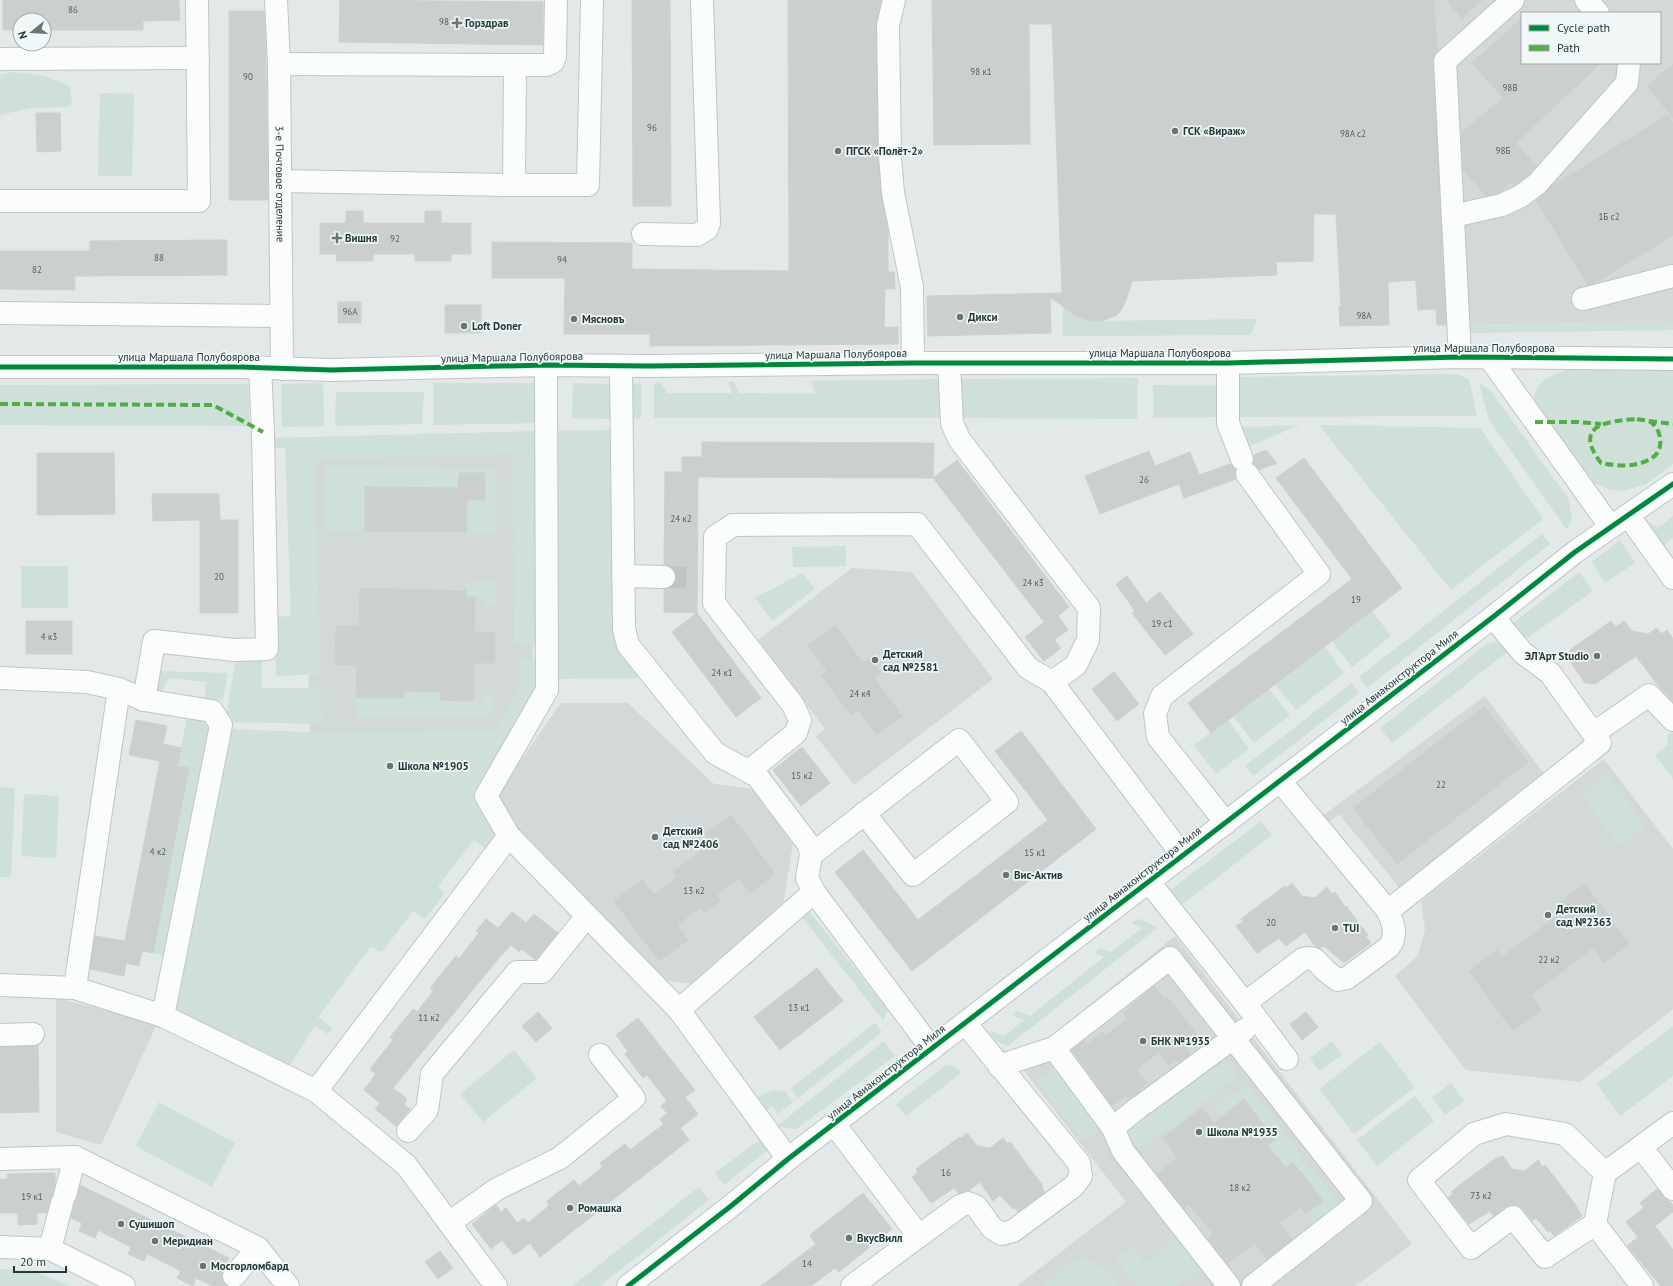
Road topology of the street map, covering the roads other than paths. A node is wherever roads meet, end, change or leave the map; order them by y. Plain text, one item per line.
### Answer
1 (196, 0) edge
2 (276, 0) edge
3 (556, 0) edge
4 (592, 0) edge
5 (702, 0) edge
6 (894, 0) edge
7 (1513, 0) edge
8 (1586, 0) edge
9 (1597, 12) edge
10 (198, 58) junction
11 (0, 59) edge
12 (279, 64) junction
13 (1630, 64) edge
14 (515, 65) junction
15 (280, 181) junction
16 (514, 185) junction
17 (0, 201) edge
18 (1453, 216) junction
19 (643, 234) dead end
20 (1673, 276) edge
21 (1583, 299) dead end
22 (0, 313) edge
23 (281, 316) junction
24 (1460, 358) junction
25 (1489, 358) junction
26 (1673, 359) edge
27 (914, 363) junction
28 (949, 363) junction
29 (1228, 363) junction
30 (546, 365) junction
31 (621, 366) junction
32 (0, 367) edge
33 (260, 367) junction
34 (282, 369) junction
35 (1673, 484) edge
36 (1628, 514) junction
37 (1610, 526) junction
38 (623, 576) junction
39 (664, 577) tunnel mouth
40 (1673, 578) edge
41 (1493, 617) junction
42 (0, 678) edge
43 (1052, 682) junction
44 (119, 689) junction
45 (144, 700) junction
46 (1673, 720) edge
47 (1594, 733) junction
48 (749, 771) junction
49 (1280, 781) junction
50 (864, 813) junction
51 (1226, 823) junction
52 (509, 836) junction
53 (811, 855) junction
54 (1183, 856) junction
55 (1149, 882) junction
56 (814, 892) junction
57 (1388, 911) junction
58 (588, 916) junction
59 (0, 985) edge
60 (74, 988) junction
61 (679, 1010) junction
62 (1251, 1011) junction
63 (163, 1016) junction
64 (965, 1023) junction
65 (33, 1034) dead end
66 (0, 1035) edge
67 (1232, 1038) junction
68 (1054, 1048) junction
69 (932, 1049) junction
70 (600, 1055) dead end
71 (1287, 1059) dead end
72 (999, 1066) junction
73 (316, 1091) junction
74 (1673, 1123) edge
75 (834, 1124) junction
76 (1112, 1128) junction
77 (408, 1131) dead end
78 (1641, 1147) junction
79 (75, 1157) junction
80 (0, 1159) edge
81 (788, 1159) junction
82 (1605, 1174) junction
83 (1673, 1189) edge
84 (449, 1223) junction
85 (1595, 1224) junction
86 (919, 1236) junction
87 (0, 1247) edge
88 (258, 1248) junction
89 (50, 1249) junction
90 (230, 1282) edge
91 (124, 1286) edge
92 (288, 1286) edge
93 (496, 1286) edge
94 (628, 1286) edge
95 (852, 1286) edge
96 (1229, 1286) edge
97 (1253, 1286) edge
98 (1642, 1286) edge

1 - 10 street
2 - 12 street, 3-е Почтовое отделение
3 - 14 street
4 - 16 street
5 - 19 street
6 - 27 street
7 - 18 street
8 - 9 street
10 - 11 street
10 - 17 street
12 - 14 street
12 - 15 street, 3-е Почтовое отделение
13 - 18 street
14 - 16 street
15 - 16 street
15 - 23 street, 3-е Почтовое отделение
18 - 24 street
20 - 21 street
22 - 23 street
23 - 34 street, 3-е Почтовое отделение
24 - 25 street, улица Маршала Полубоярова
24 - 29 street, улица Маршала Полубоярова
25 - 26 street, улица Маршала Полубоярова
25 - 37 street
27 - 28 street, улица Маршала Полубоярова
27 - 31 street, улица Маршала Полубоярова
28 - 29 street, улица Маршала Полубоярова
28 - 43 street
29 - 51 street
30 - 31 street, улица Маршала Полубоярова
30 - 34 street, улица Маршала Полубоярова
30 - 52 street
31 - 38 street
32 - 33 street, улица Маршала Полубоярова
33 - 34 street, улица Маршала Полубоярова
33 - 45 street
35 - 36 street, улица Авиаконструктора Миля
36 - 37 street, улица Авиаконструктора Миля
36 - 40 street
37 - 41 street, улица Авиаконструктора Миля
38 - 39 street
38 - 48 street
41 - 47 street
41 - 49 street, улица Авиаконструктора Миля
42 - 44 street
43 - 48 street
43 - 54 street
44 - 45 street
44 - 60 street
45 - 63 street
46 - 47 street
47 - 57 street
48 - 53 street
49 - 51 street, улица Авиаконструктора Миля
49 - 57 street
50 - 50 street
50 - 53 street
51 - 54 street, улица Авиаконструктора Миля
52 - 58 street
52 - 73 street
53 - 56 street
54 - 55 street, улица Авиаконструктора Миля
55 - 62 street
55 - 64 street, улица Авиаконструктора Миля
56 - 61 street
56 - 69 street
57 - 62 street
58 - 61 street
58 - 77 street
59 - 60 street
60 - 63 street
61 - 81 street
62 - 67 street
62 - 71 street
63 - 73 street
64 - 69 street, улица Авиаконструктора Миля
64 - 72 street
65 - 66 street
67 - 68 street
67 - 76 street
67 - 97 street
68 - 72 street
68 - 76 street
69 - 75 street, улица Авиаконструктора Миля
70 - 84 street
72 - 86 street
73 - 84 street
74 - 78 street
75 - 81 street, улица Авиаконструктора Миля
75 - 86 street
76 - 96 street
78 - 82 street
78 - 83 street
79 - 80 street
79 - 88 street
79 - 89 street
81 - 94 street, улица Авиаконструктора Миля
82 - 85 street
82 - 85 street
84 - 93 street
85 - 98 street
86 - 95 street
87 - 89 street
88 - 90 street
88 - 92 street
89 - 91 street

